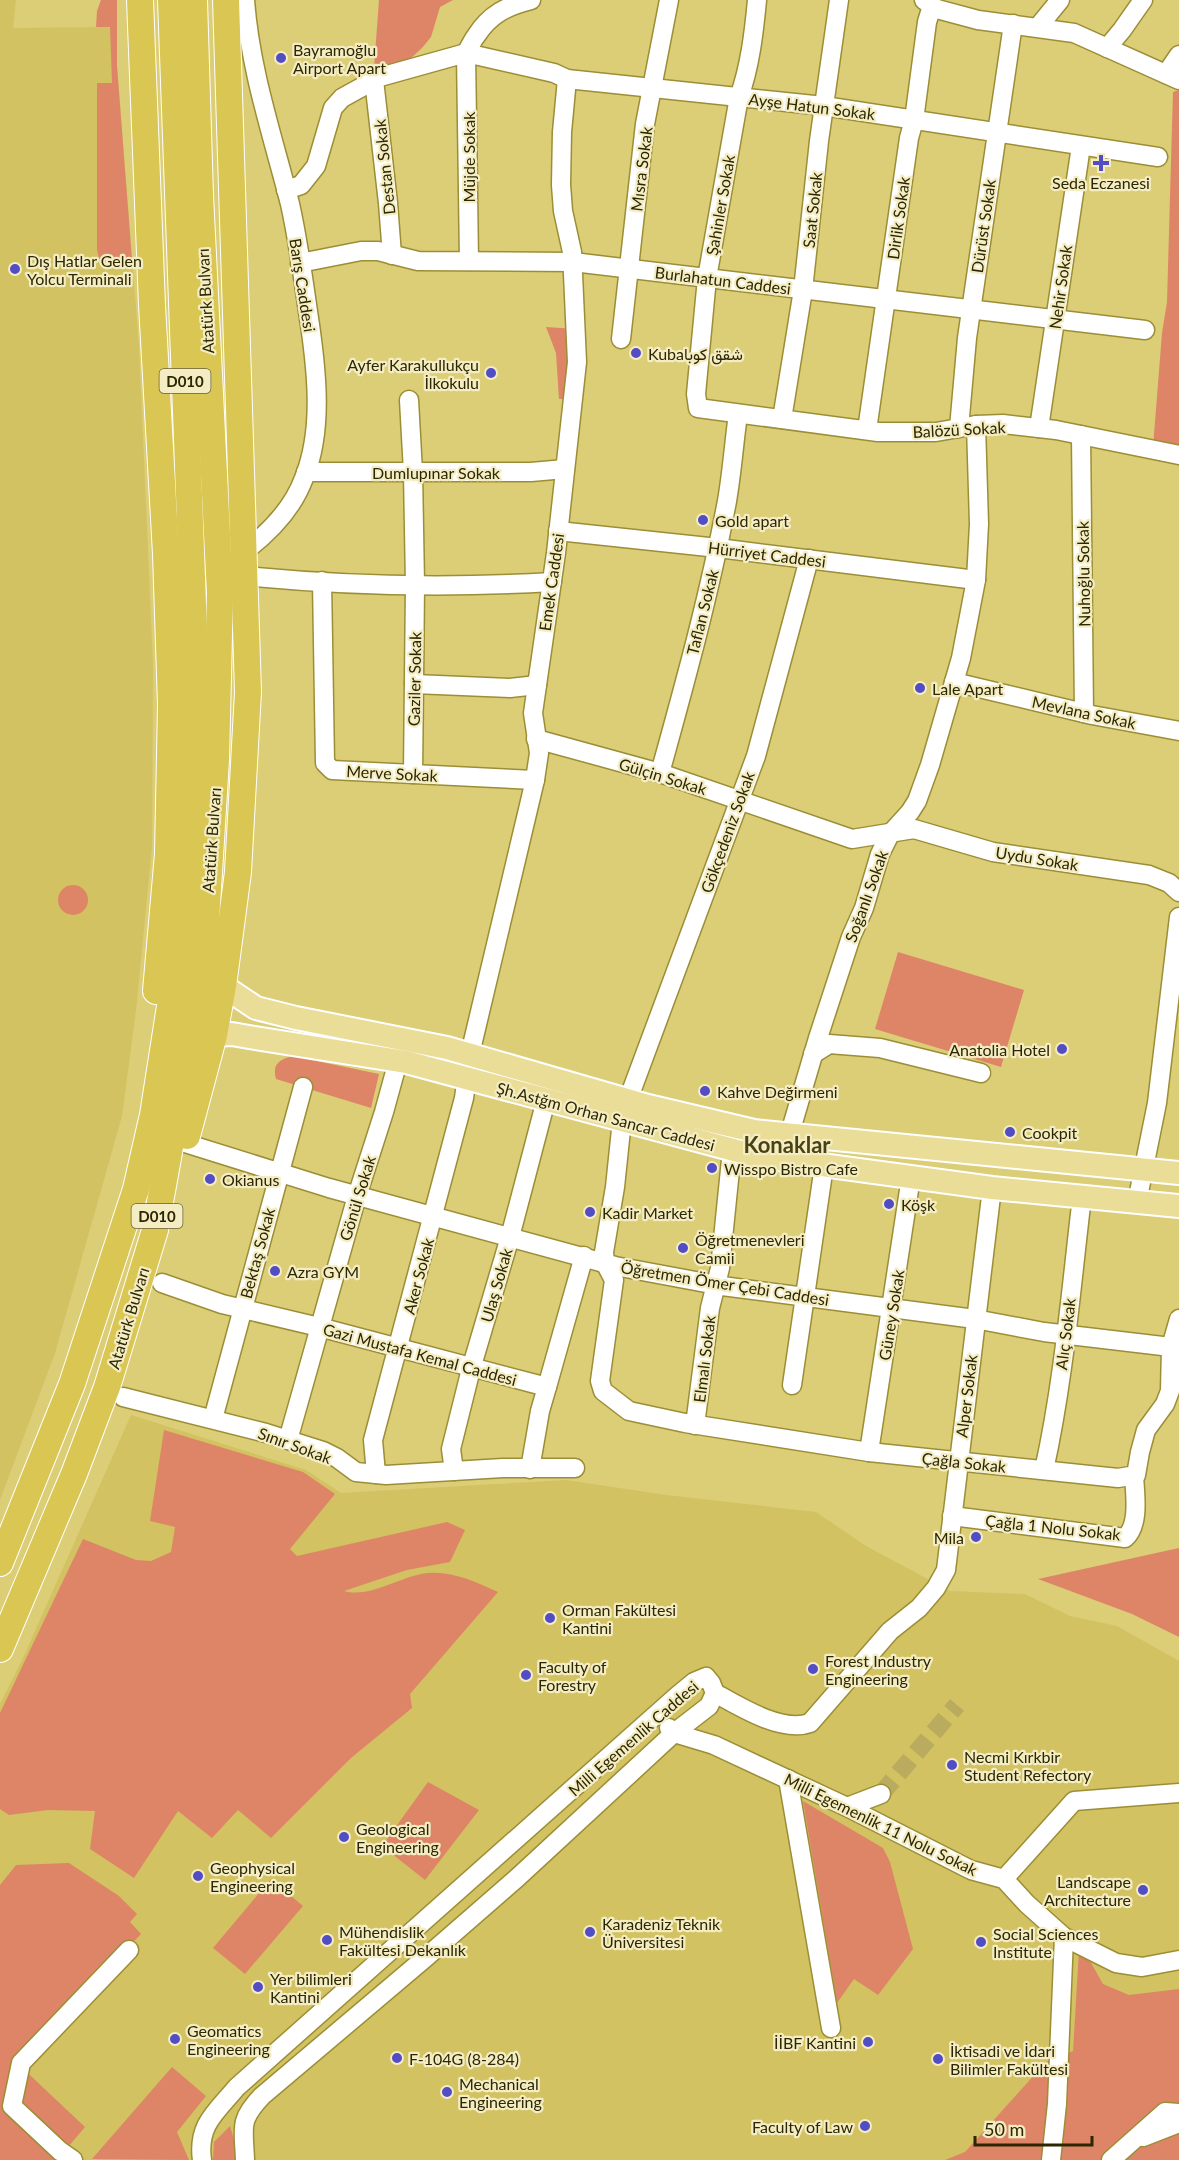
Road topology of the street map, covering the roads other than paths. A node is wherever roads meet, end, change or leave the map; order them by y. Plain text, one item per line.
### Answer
1 (140, 0) edge
2 (171, 0) edge
3 (194, 0) edge
4 (226, 0) edge
5 (245, 0) edge
6 (531, 0) edge
7 (669, 0) edge
8 (757, 0) edge
9 (839, 0) edge
10 (1060, 0) edge
11 (1143, 0) edge
12 (928, 3) edge
13 (1013, 24) junction
14 (1038, 27) junction
15 (1107, 48) junction
16 (466, 53) junction
17 (1179, 55) edge
18 (1173, 77) edge
19 (567, 78) junction
20 (374, 80) junction
21 (652, 87) junction
22 (739, 97) junction
23 (824, 106) junction
24 (914, 120) junction
25 (998, 133) junction
26 (1081, 146) junction
27 (1158, 157) dead end
28 (286, 190) junction
29 (392, 255) junction
30 (468, 261) junction
31 (573, 262) junction
32 (300, 263) junction
33 (629, 268) junction
34 (707, 278) junction
35 (803, 290) junction
36 (886, 300) junction
37 (971, 310) junction
38 (1055, 320) junction
39 (1145, 330) dead end
40 (621, 339) dead end
41 (410, 400) dead end
42 (738, 414) junction
43 (782, 420) junction
44 (967, 426) junction
45 (1039, 428) junction
46 (867, 430) junction
47 (1081, 435) junction
48 (1179, 455) edge
49 (565, 469) junction
50 (306, 472) junction
51 (413, 472) junction
52 (558, 531) junction
53 (718, 548) junction
54 (245, 551) junction
55 (808, 559) junction
56 (245, 576) junction
57 (976, 580) junction
58 (322, 581) junction
59 (552, 582) junction
60 (415, 585) junction
61 (954, 682) junction
62 (414, 684) junction
63 (537, 685) junction
64 (1084, 713) junction
65 (1179, 731) edge
66 (536, 739) junction
67 (206, 761) junction
68 (660, 773) junction
69 (413, 774) junction
70 (534, 780) junction
71 (738, 800) junction
72 (893, 832) junction
73 (1179, 892) edge
74 (1179, 917) edge
75 (223, 986) junction
76 (214, 1035) junction
77 (470, 1054) junction
78 (813, 1054) junction
79 (398, 1060) junction
80 (981, 1073) dead end
81 (468, 1078) junction
82 (303, 1087) dead end
83 (546, 1100) junction
84 (625, 1110) junction
85 (788, 1135) junction
86 (185, 1143) junction
87 (732, 1150) junction
88 (782, 1160) junction
89 (824, 1166) junction
90 (1143, 1170) junction
91 (280, 1173) junction
92 (1179, 1173) edge
93 (910, 1178) junction
94 (992, 1188) junction
95 (357, 1196) junction
96 (1082, 1197) junction
97 (1137, 1202) junction
98 (1179, 1206) edge
99 (433, 1217) junction
100 (155, 1230) junction
101 (510, 1237) junction
102 (584, 1256) junction
103 (605, 1263) junction
104 (162, 1283) dead end
105 (717, 1284) junction
106 (806, 1297) junction
107 (98, 1303) junction
108 (892, 1308) junction
109 (242, 1309) junction
110 (975, 1319) junction
111 (1179, 1319) edge
112 (319, 1327) junction
113 (1066, 1334) junction
114 (1171, 1347) junction
115 (398, 1349) junction
116 (471, 1369) junction
117 (792, 1384) dead end
118 (547, 1387) junction
119 (123, 1397) dead end
120 (629, 1411) joint
121 (213, 1419) junction
122 (695, 1425) junction
123 (288, 1440) junction
124 (869, 1452) junction
125 (959, 1461) junction
126 (575, 1468) dead end
127 (530, 1469) junction
128 (1044, 1470) junction
129 (454, 1471) junction
130 (376, 1474) junction
131 (1134, 1476) junction
132 (952, 1516) junction
133 (0, 1563) edge
134 (0, 1649) edge
135 (715, 1693) junction
136 (657, 1715) junction
137 (674, 1733) junction
138 (788, 1779) junction
139 (1179, 1793) edge
140 (881, 1794) tunnel mouth
141 (847, 1807) junction
142 (1004, 1879) junction
143 (1064, 1937) junction
144 (129, 1950) dead end
145 (1179, 1960) edge
146 (831, 2028) dead end
147 (219, 2109) junction
148 (1179, 2113) edge
149 (243, 2123) junction
150 (1179, 2123) edge
151 (1133, 2141) junction
152 (74, 2160) edge
153 (202, 2160) edge
154 (245, 2160) edge
155 (1051, 2160) edge
156 (1111, 2160) edge

1 - 107 highway
2 - 67 highway, Atatürk Bulvarı / D010
3 - 67 highway, Atatürk Bulvarı / D010
4 - 54 highway
5 - 28 street, Barış Caddesi
6 - 16 street
7 - 21 street, Mısra Sokak
8 - 22 street, Şahinler Sokak
9 - 23 street, Saat Sokak
10 - 14 street
11 - 15 street
12 - 13 street
12 - 24 street, Dirlik Sokak
13 - 14 street
13 - 25 street, Dürüst Sokak
14 - 15 street
15 - 18 street
16 - 19 street, Ayşe Hatun Sokak
16 - 20 street
16 - 30 street, Müjde Sokak
17 - 18 street
19 - 21 street, Ayşe Hatun Sokak
19 - 31 street, Emek Caddesi
20 - 28 street
20 - 29 street, Destan Sokak
21 - 22 street, Ayşe Hatun Sokak
21 - 33 street, Mısra Sokak
22 - 23 street, Ayşe Hatun Sokak
22 - 34 street, Şahinler Sokak
23 - 24 street, Ayşe Hatun Sokak
23 - 35 street, Saat Sokak
24 - 25 street, Ayşe Hatun Sokak
24 - 36 street, Dirlik Sokak
25 - 26 street, Ayşe Hatun Sokak
25 - 37 street, Dürüst Sokak
26 - 27 street, Ayşe Hatun Sokak
26 - 38 street, Nehir Sokak
28 - 32 street, Barış Caddesi
29 - 30 street, Burlahatun Caddesi
29 - 32 street, Burlahatun Caddesi
30 - 31 street, Burlahatun Caddesi
31 - 33 street, Burlahatun Caddesi
31 - 49 street, Emek Caddesi
32 - 50 street, Barış Caddesi
33 - 34 street, Burlahatun Caddesi
33 - 40 street, Mısra Sokak
34 - 35 street, Burlahatun Caddesi
34 - 42 street, Şahinler Sokak
35 - 36 street, Burlahatun Caddesi
35 - 43 street, Saat Sokak
36 - 37 street, Burlahatun Caddesi
36 - 46 street, Dirlik Sokak
37 - 38 street, Burlahatun Caddesi
37 - 44 street, Dürüst Sokak
38 - 39 street, Burlahatun Caddesi
38 - 45 street, Nehir Sokak
41 - 51 street, Gaziler Sokak
42 - 43 street, Balözü Sokak
42 - 53 street, Taflan Sokak
43 - 46 street, Balözü Sokak
44 - 45 street, Balözü Sokak
44 - 46 street, Balözü Sokak
44 - 57 street, Soğanlı Sokak
45 - 47 street, Balözü Sokak
47 - 48 street, Balözü Sokak
47 - 64 street, Nuhoğlu Sokak
49 - 51 street, Dumlupınar Sokak
49 - 52 street, Emek Caddesi
50 - 51 street, Dumlupınar Sokak
50 - 54 street, Barış Caddesi
51 - 60 street, Gaziler Sokak
52 - 53 street, Hürriyet Caddesi
52 - 59 street, Emek Caddesi
53 - 55 street, Hürriyet Caddesi
53 - 68 street, Taflan Sokak
54 - 56 highway
55 - 57 street, Hürriyet Caddesi
55 - 71 street, Gökçedeniz Sokak
56 - 58 street
56 - 75 highway
57 - 61 street, Soğanlı Sokak
58 - 60 street
58 - 69 street, Merve Sokak
59 - 60 street
59 - 63 street, Emek Caddesi
60 - 62 street, Gaziler Sokak
61 - 64 street, Mevlana Sokak
61 - 72 street, Soğanlı Sokak
62 - 63 street
62 - 69 street, Gaziler Sokak
63 - 66 street, Emek Caddesi
64 - 65 street, Mevlana Sokak
66 - 68 street, Gülçin Sokak
66 - 70 street, Emek Caddesi
67 - 100 highway, Atatürk Bulvarı / D010
67 - 107 highway, Atatürk Bulvarı / D010
68 - 71 street, Gülçin Sokak
69 - 70 street, Merve Sokak
70 - 77 street, Emek Caddesi
71 - 72 street, Gülçin Sokak
71 - 84 street, Gökçedeniz Sokak
72 - 73 street, Uydu Sokak
72 - 78 street, Soğanlı Sokak
74 - 90 street
75 - 76 highway
75 - 77 main road, Şh.Astğm Orhan Sancar Caddesi
76 - 79 main road, Şh.Astğm Orhan Sancar Caddesi
76 - 86 highway
77 - 81 street, Emek Caddesi
77 - 84 main road, Şh.Astğm Orhan Sancar Caddesi
78 - 80 street
78 - 85 street, Soğanlı Sokak
79 - 81 main road, Şh.Astğm Orhan Sancar Caddesi
79 - 95 street, Gönül Sokak
81 - 83 main road, Şh.Astğm Orhan Sancar Caddesi
81 - 99 street, Aker Sokak
82 - 91 street, Bektaş Sokak
83 - 84 main road, Şh.Astğm Orhan Sancar Caddesi
83 - 101 street, Ulaş Sokak
84 - 85 main road, Şh.Astğm Orhan Sancar Caddesi
84 - 87 main road, Şh.Astğm Orhan Sancar Caddesi
84 - 103 street, Gökçedeniz Sokak
85 - 88 street, Soğanlı Sokak
85 - 90 main road, Şh.Astğm Orhan Sancar Caddesi
86 - 91 street, Öğretmen Ömer Çebi Caddesi
86 - 100 highway
87 - 88 main road, Şh.Astğm Orhan Sancar Caddesi
87 - 105 street, Elmalı Sokak
88 - 89 main road, Şh.Astğm Orhan Sancar Caddesi
89 - 93 main road, Şh.Astğm Orhan Sancar Caddesi
89 - 106 street
90 - 92 main road, Şh.Astğm Orhan Sancar Caddesi
90 - 97 street
91 - 95 street, Öğretmen Ömer Çebi Caddesi
91 - 109 street, Bektaş Sokak
93 - 94 main road, Şh.Astğm Orhan Sancar Caddesi
93 - 108 street, Güney Sokak
94 - 96 main road, Şh.Astğm Orhan Sancar Caddesi
94 - 110 street, Alper Sokak
95 - 99 street, Öğretmen Ömer Çebi Caddesi
95 - 112 street, Gönül Sokak
96 - 97 main road, Şh.Astğm Orhan Sancar Caddesi
96 - 113 street, Alıç Sokak
97 - 98 main road, Şh.Astğm Orhan Sancar Caddesi
99 - 101 street, Öğretmen Ömer Çebi Caddesi
99 - 115 street, Aker Sokak
100 - 134 highway, Atatürk Bulvarı / D010
101 - 102 street, Öğretmen Ömer Çebi Caddesi
101 - 116 street, Ulaş Sokak
102 - 103 street, Öğretmen Ömer Çebi Caddesi
102 - 118 street
103 - 105 street, Öğretmen Ömer Çebi Caddesi
103 - 120 street, Gökçedeniz Sokak
104 - 109 street, Gazi Mustafa Kemal Caddesi
105 - 106 street, Öğretmen Ömer Çebi Caddesi
105 - 122 street, Elmalı Sokak
106 - 108 street, Öğretmen Ömer Çebi Caddesi
106 - 117 street
107 - 133 highway, Atatürk Bulvarı / D010
108 - 110 street, Öğretmen Ömer Çebi Caddesi
108 - 124 street, Güney Sokak
109 - 112 street, Gazi Mustafa Kemal Caddesi
109 - 121 street, Bektaş Sokak
110 - 113 street, Öğretmen Ömer Çebi Caddesi
110 - 125 street, Alper Sokak
111 - 114 street
112 - 115 street, Gazi Mustafa Kemal Caddesi
112 - 123 street, Gönül Sokak
113 - 114 street, Öğretmen Ömer Çebi Caddesi
113 - 128 street, Alıç Sokak
114 - 131 street
115 - 116 street, Gazi Mustafa Kemal Caddesi
115 - 130 street, Aker Sokak
116 - 118 street, Gazi Mustafa Kemal Caddesi
116 - 129 street, Ulaş Sokak
118 - 127 street
119 - 121 street, Sınır Sokak
120 - 122 street, Çağla Sokak
121 - 123 street, Sınır Sokak
122 - 124 street, Çağla Sokak
123 - 130 street, Sınır Sokak
124 - 125 street, Çağla Sokak
125 - 128 street, Çağla Sokak
125 - 132 street, Alper Sokak
126 - 127 street, Sınır Sokak
127 - 129 street, Sınır Sokak
128 - 131 street, Çağla Sokak
129 - 130 street, Sınır Sokak
131 - 132 street, Çağla 1 Nolu Sokak
132 - 135 street, Alper Sokak
135 - 136 street, Milli Egemenlik Caddesi
135 - 137 street, Milli Egemenlik Caddesi
136 - 137 street
136 - 147 street, Milli Egemenlik Caddesi
137 - 138 street, Milli Egemenlik 11 Nolu Sokak
137 - 149 street, Milli Egemenlik Caddesi
138 - 141 street, Milli Egemenlik 11 Nolu Sokak
138 - 146 street
139 - 142 street
140 - 141 street
141 - 142 street, Milli Egemenlik 11 Nolu Sokak
142 - 143 street
143 - 145 street
143 - 155 street
144 - 152 street
147 - 149 street
147 - 153 street, Milli Egemenlik Caddesi
148 - 151 street
149 - 154 street
150 - 151 street
151 - 156 street

